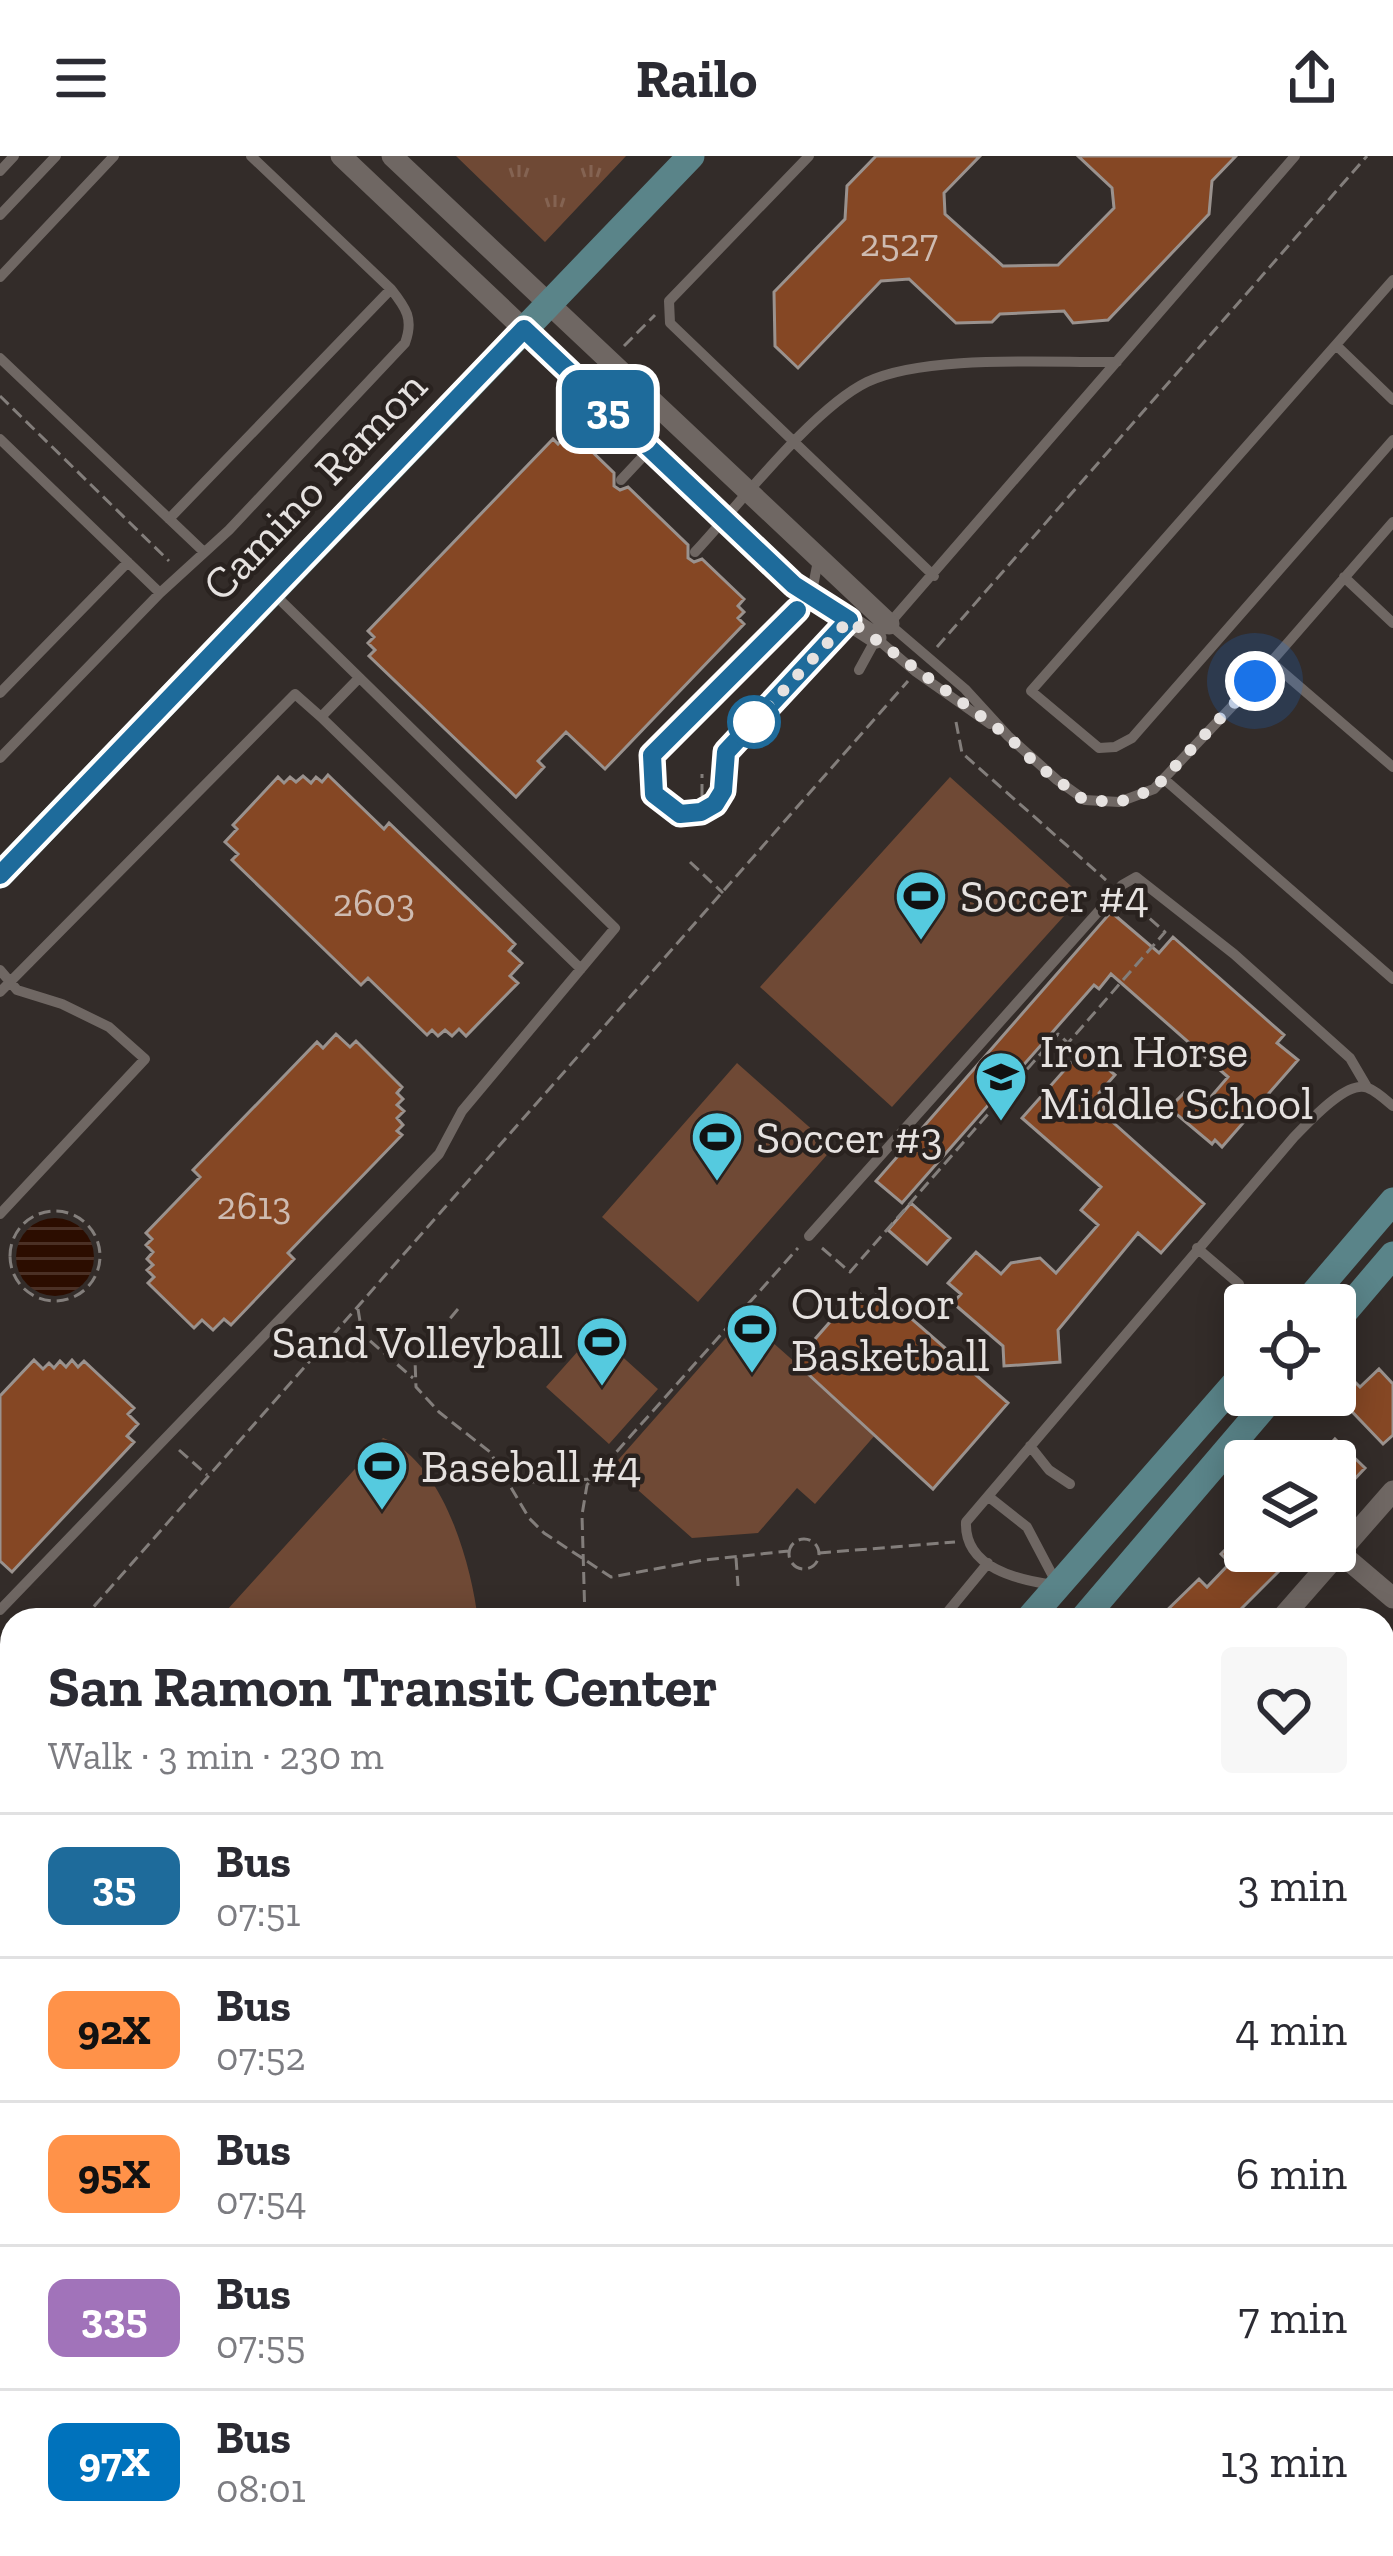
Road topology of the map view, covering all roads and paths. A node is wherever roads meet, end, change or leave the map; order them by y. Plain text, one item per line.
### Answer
1 (14, 156) edge
2 (56, 156) edge
3 (114, 156) edge
4 (251, 156) edge
5 (341, 156) edge
6 (392, 156) edge
7 (691, 156) edge
8 (809, 156) edge
9 (1295, 156) edge
10 (1367, 156) edge
11 (0, 171) edge
12 (0, 215) edge
13 (0, 277) edge
14 (1393, 280) edge
15 (391, 289) junction
16 (669, 301) junction
17 (547, 304) junction
18 (524, 329) junction
19 (1336, 345) junction
20 (618, 351) dead end
21 (0, 358) edge
22 (1117, 362) junction
23 (0, 396) edge
24 (1393, 400) edge
25 (0, 439) edge
26 (1393, 440) edge
27 (795, 443) junction
28 (650, 449) junction
29 (621, 480) dead end
30 (749, 493) junction
31 (169, 519) junction
32 (725, 520) junction
33 (1393, 521) edge
34 (695, 551) dead end
35 (203, 552) junction
36 (818, 558) junction
37 (169, 560) dead end
38 (128, 562) junction
39 (934, 577) junction
40 (1344, 578) junction
41 (270, 590) junction
42 (160, 593) junction
43 (811, 596) junction
44 (866, 602) junction
45 (849, 620) junction
46 (1393, 623) edge
47 (883, 631) junction
48 (928, 657) junction
49 (1271, 662) junction
50 (859, 670) dead end
51 (916, 672) junction
52 (358, 679) junction
53 (0, 693) edge
54 (321, 718) junction
55 (1008, 736) junction
56 (0, 758) edge
57 (1393, 767) edge
58 (703, 774) dead end
59 (1164, 779) junction
60 (702, 802) dead end
61 (690, 862) dead end
62 (0, 875) edge
63 (723, 892) junction
64 (581, 969) junction
65 (0, 970) edge
66 (1393, 979) edge
67 (11, 980) junction
68 (0, 992) edge
69 (1366, 1087) junction
70 (1393, 1106) edge
71 (1393, 1201) edge
72 (0, 1214) edge
73 (808, 1236) dead end
74 (12, 1241) joint
75 (1198, 1248) junction
76 (1393, 1255) edge
77 (1239, 1284) dead end
78 (1322, 1284) edge
79 (1356, 1299) edge
80 (357, 1308) junction
81 (458, 1309) dead end
82 (362, 1334) junction
83 (329, 1340) junction
84 (414, 1379) junction
85 (1224, 1396) edge
86 (1256, 1416) edge
87 (165, 1438) junction
88 (1030, 1446) junction
89 (608, 1466) dead end
90 (208, 1476) junction
91 (593, 1479) junction
92 (509, 1483) junction
93 (1070, 1484) dead end
94 (1393, 1491) edge
95 (988, 1497) junction
96 (1356, 1534) edge
97 (968, 1541) junction
98 (789, 1551) junction
99 (819, 1552) junction
100 (735, 1556) junction
101 (988, 1562) junction
102 (584, 1563) junction
103 (1356, 1567) edge
104 (1323, 1572) edge
105 (1058, 1584) junction
106 (738, 1586) dead end
107 (1393, 1598) edge
108 (2, 1608) edge
109 (92, 1608) edge
110 (585, 1608) edge
111 (951, 1608) edge
112 (1038, 1608) edge
113 (1083, 1608) edge
114 (1092, 1608) edge
115 (1291, 1608) edge

1 - 11 lane
2 - 12 lane
3 - 13 lane
4 - 15 lane
5 - 18 street
6 - 17 street
7 - 17 street, Camino Ramon
8 - 16 lane
9 - 22 lane
10 - 48 path
14 - 19 lane
15 - 31 lane
15 - 35 lane
16 - 20 path
16 - 27 lane
17 - 18 street, Camino Ramon
17 - 30 street
18 - 28 street
18 - 41 street, Camino Ramon
19 - 24 lane
19 - 26 lane
21 - 31 lane
22 - 27 lane
22 - 39 lane
23 - 37 path
25 - 38 lane
27 - 30 lane
27 - 39 lane
28 - 29 lane
28 - 32 street
30 - 32 lane
30 - 36 street
31 - 35 lane
32 - 34 lane
32 - 43 street
33 - 40 lane
35 - 42 lane
36 - 43 lane
36 - 44 street
38 - 42 lane
38 - 53 lane
39 - 47 lane
40 - 46 lane
40 - 49 lane
41 - 52 lane
41 - 62 street, Camino Ramon
42 - 56 lane
43 - 45 street
43 - 45 lane
44 - 45 lane
44 - 47 street
45 - 47 street
47 - 48 lane
47 - 50 lane
47 - 51 lane
48 - 55 lane
49 - 57 lane
49 - 59 lane
51 - 55 lane
51 - 63 path
52 - 54 lane
52 - 64 lane
54 - 64 lane
54 - 67 lane
55 - 59 lane
58 - 60 path
59 - 66 lane
61 - 63 path
63 - 80 path
64 - 87 lane
65 - 67 lane
67 - 68 lane
67 - 72 lane
69 - 70 lane
69 - 73 lane
69 - 75 lane
71 - 78 street
74 - 74 path
75 - 77 lane
75 - 88 lane
76 - 79 street
80 - 82 path
80 - 83 path
81 - 84 path
82 - 83 path
82 - 84 path
83 - 90 path
84 - 92 path
85 - 105 street
86 - 114 street
87 - 90 path
87 - 108 lane
88 - 93 lane
88 - 95 lane
89 - 91 path
90 - 109 path
91 - 92 path
91 - 102 path
92 - 102 path
94 - 96 street
95 - 97 lane
95 - 105 lane
97 - 99 path
97 - 101 lane
98 - 99 path
98 - 99 path
98 - 100 path
100 - 102 path
100 - 106 path
101 - 105 lane
101 - 111 lane
102 - 110 path
103 - 107 street
104 - 115 street
105 - 112 street
105 - 113 street

